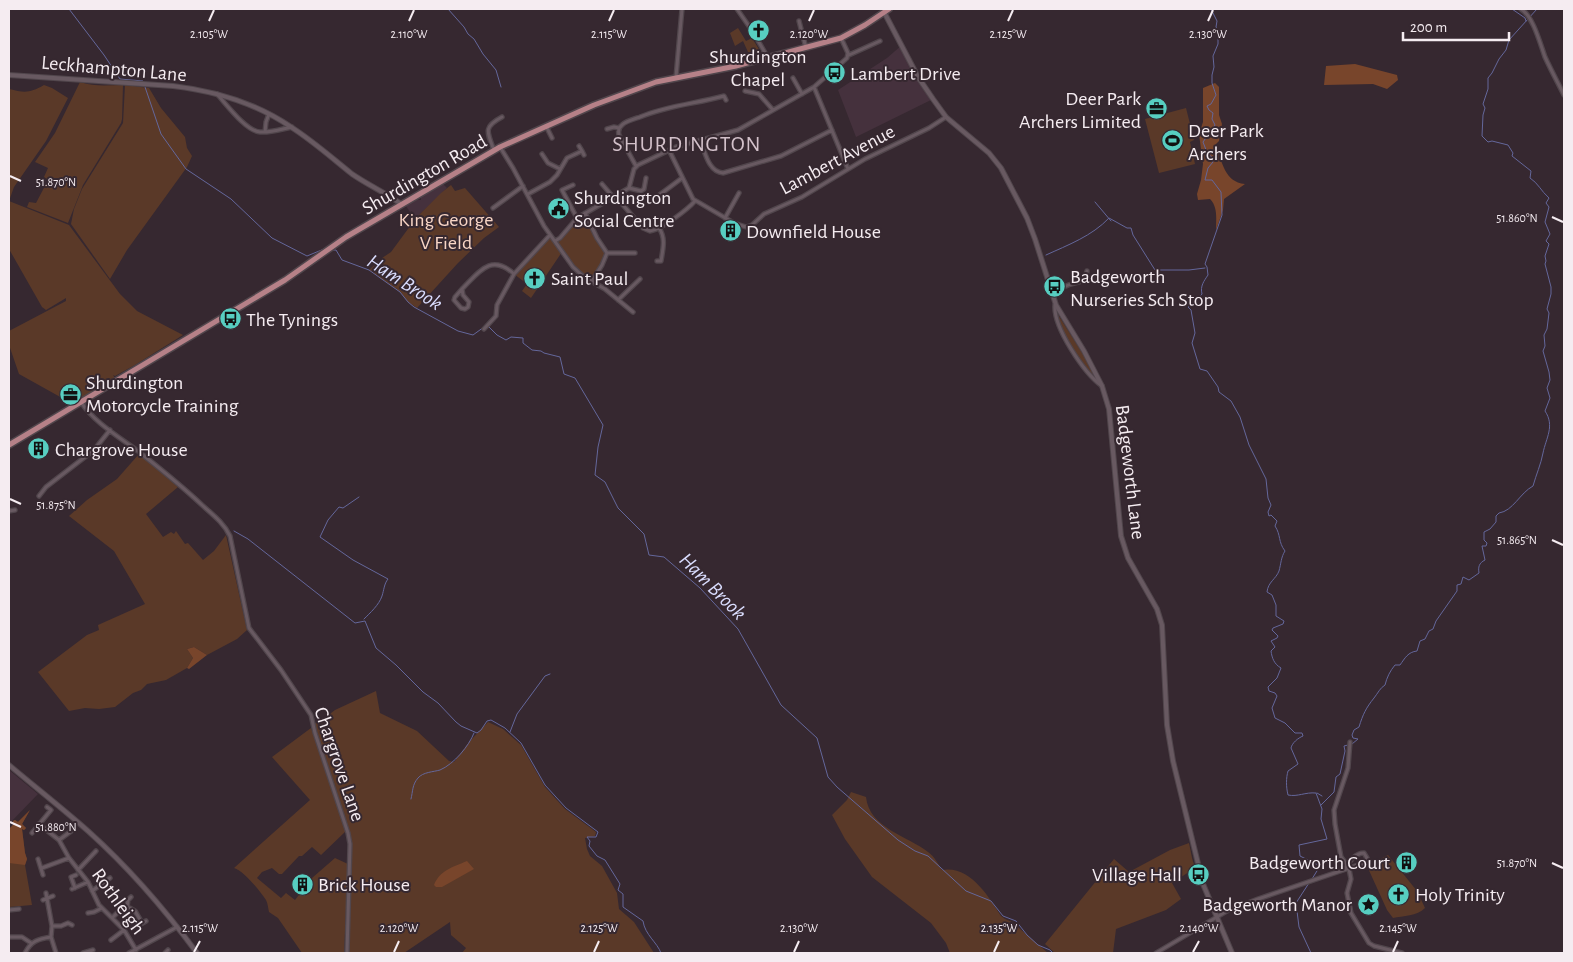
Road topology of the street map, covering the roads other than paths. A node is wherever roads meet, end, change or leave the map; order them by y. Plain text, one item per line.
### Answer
1 (682, 9) edge
2 (737, 9) edge
3 (1521, 9) edge
4 (883, 11) edge
5 (799, 21) dead end
6 (841, 38) junction
7 (880, 41) dead end
8 (806, 48) junction
9 (848, 55) junction
10 (768, 58) junction
11 (9, 75) edge
12 (676, 77) junction
13 (793, 78) dead end
14 (814, 87) junction
15 (745, 91) dead end
16 (216, 93) junction
17 (802, 94) junction
18 (1564, 95) edge
19 (724, 96) dead end
20 (773, 110) junction
21 (269, 114) junction
22 (502, 117) dead end
23 (946, 117) junction
24 (546, 126) junction
25 (292, 127) junction
26 (619, 128) junction
27 (607, 129) dead end
28 (832, 130) junction
29 (265, 132) junction
30 (552, 138) dead end
31 (700, 140) junction
32 (579, 146) dead end
33 (497, 148) junction
34 (669, 150) junction
35 (582, 151) junction
36 (542, 154) dead end
37 (584, 155) dead end
38 (636, 166) junction
39 (560, 169) junction
40 (848, 170) junction
41 (646, 178) dead end
42 (682, 178) junction
43 (602, 184) dead end
44 (573, 185) dead end
45 (523, 186) junction
46 (629, 188) junction
47 (738, 193) dead end
48 (528, 194) junction
49 (658, 196) dead end
50 (615, 197) junction
51 (695, 201) junction
52 (401, 204) junction
53 (493, 208) dead end
54 (585, 213) junction
55 (577, 218) junction
56 (725, 218) junction
57 (659, 228) junction
58 (550, 235) junction
59 (555, 242) junction
60 (635, 253) dead end
61 (607, 254) junction
62 (661, 262) dead end
63 (1087, 271) dead end
64 (514, 274) junction
65 (640, 279) dead end
66 (592, 281) junction
67 (462, 289) junction
68 (1051, 292) junction
69 (618, 300) junction
70 (1056, 305) junction
71 (633, 312) dead end
72 (484, 329) dead end
73 (1102, 386) junction
74 (81, 402) junction
75 (110, 430) junction
76 (9, 445) edge
77 (39, 496) dead end
78 (15, 510) dead end
79 (9, 511) edge
80 (1350, 746) dead end
81 (9, 765) edge
82 (47, 807) dead end
83 (39, 824) junction
84 (74, 829) dead end
85 (32, 833) dead end
86 (59, 840) junction
87 (96, 851) dead end
88 (69, 858) junction
89 (38, 859) dead end
90 (1347, 865) junction
91 (42, 868) junction
92 (1349, 869) junction
93 (78, 870) junction
94 (1344, 870) junction
95 (43, 874) dead end
96 (76, 876) dead end
97 (107, 879) dead end
98 (88, 882) junction
99 (92, 891) junction
100 (46, 894) dead end
101 (53, 896) dead end
102 (131, 897) dead end
103 (48, 899) junction
104 (127, 907) junction
105 (102, 908) junction
106 (19, 909) dead end
107 (9, 910) edge
108 (88, 913) dead end
109 (112, 918) junction
110 (1216, 918) junction
111 (69, 922) dead end
112 (142, 923) dead end
113 (52, 926) junction
114 (177, 927) junction
115 (124, 930) junction
116 (9, 937) edge
117 (51, 937) junction
118 (111, 940) dead end
119 (31, 943) junction
120 (93, 950) dead end
121 (136, 950) junction
122 (25, 953) edge
123 (56, 953) edge
124 (85, 953) edge
125 (129, 953) edge
126 (197, 953) edge
127 (346, 953) edge
128 (1156, 953) edge
129 (1232, 953) edge
130 (1402, 953) edge

1 - 12 street
2 - 10 street
3 - 18 street
4 - 6 main road, Shurdington Road
4 - 23 street, Badgeworth Lane
5 - 8 street
6 - 8 main road, Shurdington Road
6 - 9 street
7 - 9 street
8 - 10 main road, Shurdington Road
9 - 14 street
10 - 12 main road, Shurdington Road
11 - 16 street, Leckhampton Lane
12 - 24 main road, Shurdington Road
13 - 17 street
14 - 17 street
14 - 28 street
15 - 20 street
16 - 21 street, Leckhampton Lane
16 - 29 street
17 - 20 street
19 - 26 street
20 - 31 street
21 - 25 street, Leckhampton Lane
21 - 29 street
22 - 33 street
23 - 40 street, Lambert Avenue
23 - 68 street, Badgeworth Lane
24 - 30 street
24 - 33 main road, Shurdington Road
25 - 29 street
25 - 52 street, Leckhampton Lane
26 - 27 street
26 - 38 street
28 - 31 street
28 - 40 street
31 - 34 street
32 - 35 street
33 - 45 street
33 - 52 main road, Shurdington Road
34 - 38 street
34 - 42 street
35 - 37 street
35 - 39 street
36 - 39 street
38 - 46 street
39 - 48 street
40 - 56 street, Lambert Avenue
41 - 46 street
42 - 49 street
42 - 51 street
43 - 50 street
44 - 55 street
45 - 48 street
45 - 53 street
46 - 50 street
47 - 56 street
48 - 58 street
50 - 54 street
50 - 57 street
51 - 56 street
51 - 57 street
52 - 74 main road, Shurdington Road
54 - 55 street
54 - 61 street
55 - 59 street
57 - 62 street
58 - 59 street
58 - 64 street
59 - 66 street
60 - 61 street
61 - 66 street
63 - 68 street
64 - 67 street
64 - 72 street
65 - 69 street
66 - 69 street
67 - 67 street
68 - 70 street, Badgeworth Lane
69 - 71 street
70 - 73 street, Badgeworth Lane
70 - 73 street
73 - 110 street, Badgeworth Lane
74 - 75 street, Chargrove Lane
74 - 76 main road, Shurdington Road
75 - 77 street
75 - 127 street, Chargrove Lane
78 - 79 street
80 - 90 street
81 - 114 street
82 - 83 street
83 - 85 street
83 - 86 street, Rothleigh
84 - 86 street
86 - 88 street, Rothleigh
87 - 93 street
88 - 91 street
88 - 93 street, Rothleigh
89 - 91 street
90 - 92 street
90 - 94 street
91 - 95 street
92 - 94 street
92 - 130 street
93 - 98 street, Rothleigh
94 - 110 street
96 - 98 street
97 - 99 street
98 - 99 street, Rothleigh
99 - 105 street, Rothleigh
100 - 103 street
101 - 103 street
102 - 104 street
103 - 113 street
104 - 109 street
104 - 112 street
105 - 108 street
105 - 109 street, Rothleigh
106 - 107 street
109 - 115 street, Rothleigh
110 - 128 street
110 - 129 street, Badgeworth Lane
111 - 113 street
113 - 117 street
114 - 121 street
114 - 126 street
115 - 118 street
115 - 121 street, Rothleigh
116 - 119 street
117 - 119 street
117 - 123 street
119 - 122 street
120 - 124 street
121 - 125 street

